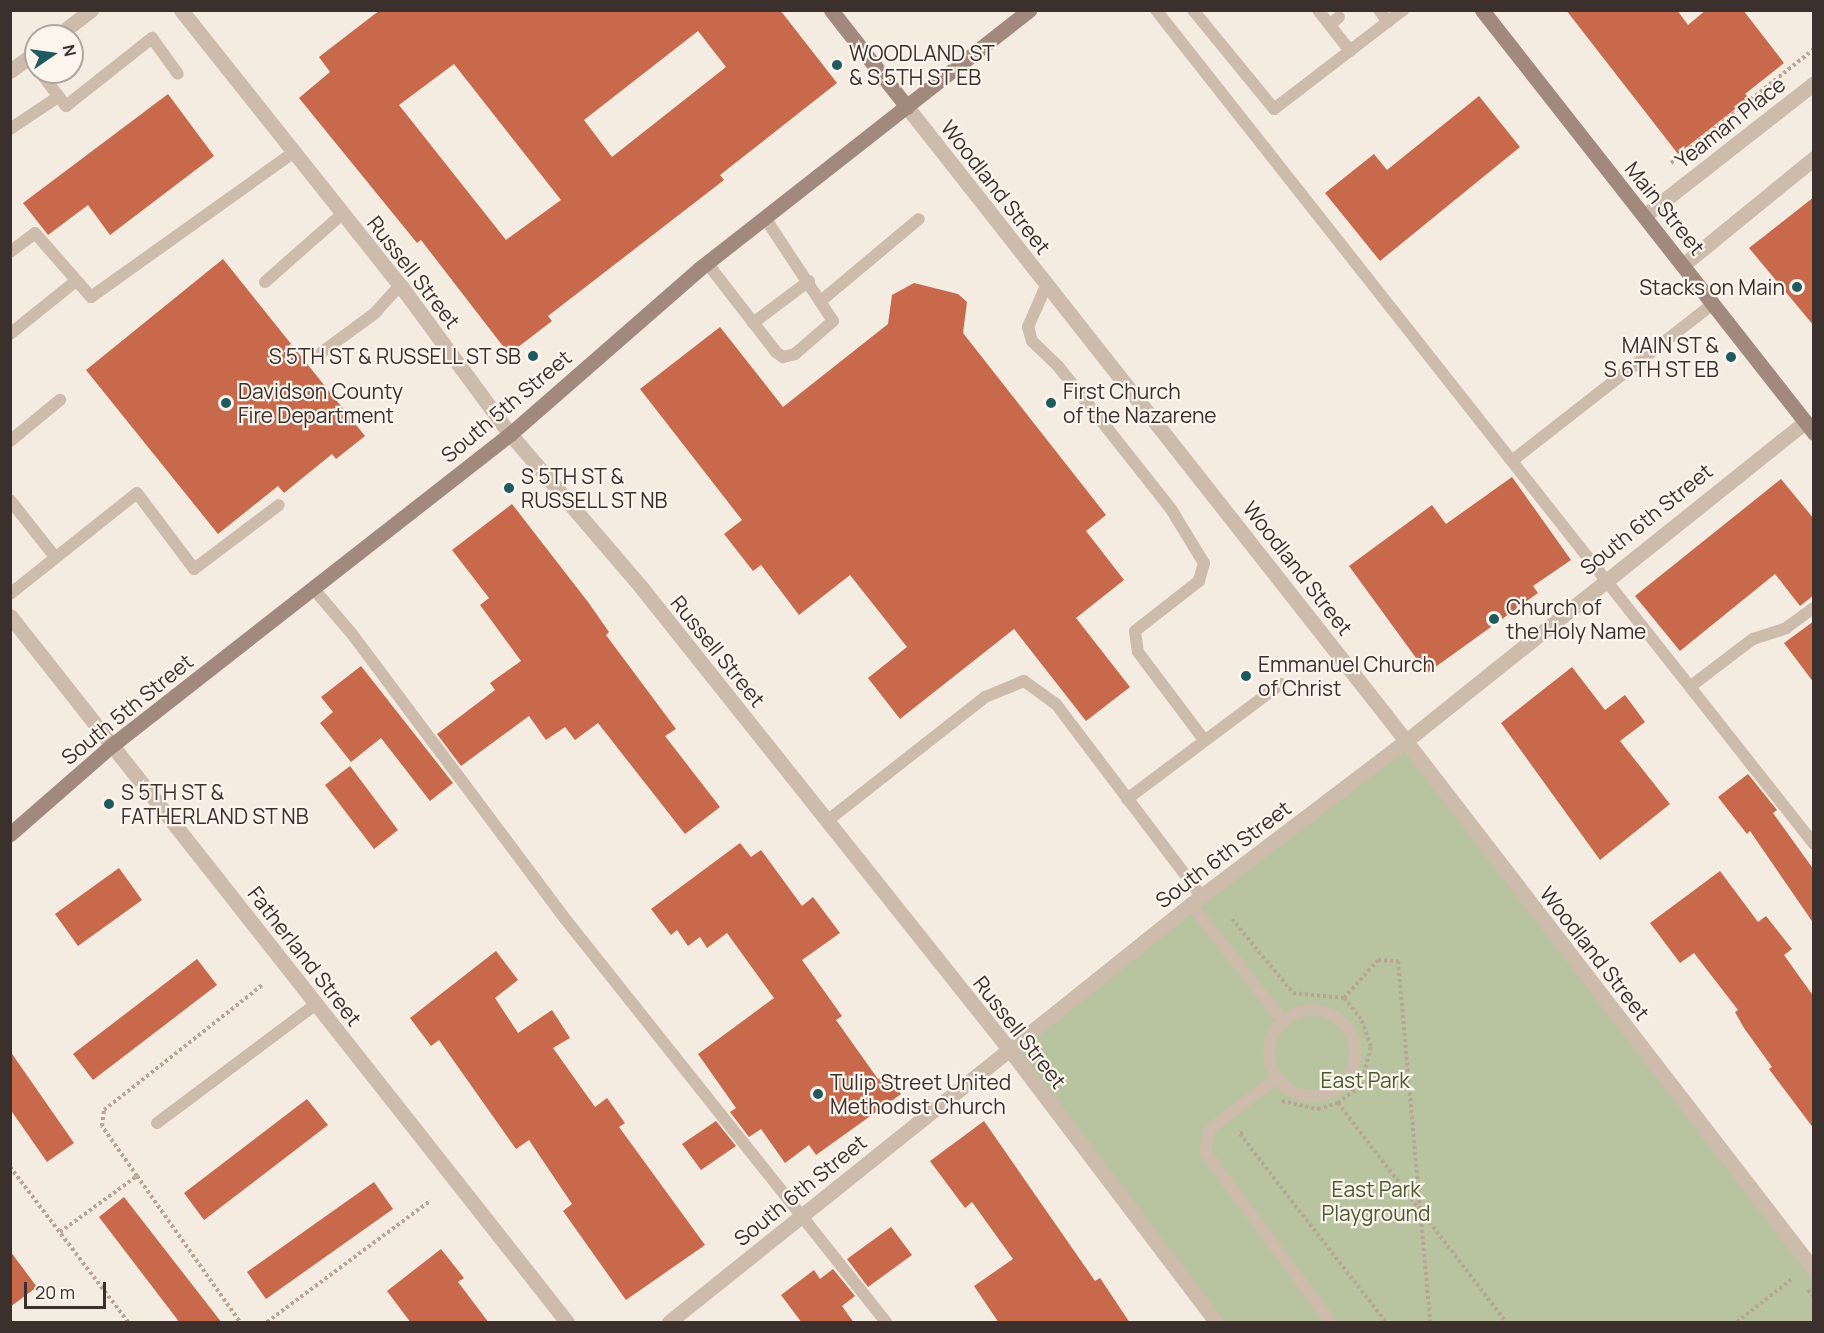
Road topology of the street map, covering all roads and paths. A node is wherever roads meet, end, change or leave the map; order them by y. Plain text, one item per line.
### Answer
1 (92, 10) edge
2 (181, 10) edge
3 (831, 10) edge
4 (1029, 10) edge
5 (1156, 10) edge
6 (1193, 10) edge
7 (1318, 10) edge
8 (1379, 10) edge
9 (1404, 10) edge
10 (1482, 10) edge
11 (1388, 22) junction
12 (73, 24) edge
13 (1814, 49) edge
14 (1350, 51) junction
15 (24, 63) edge
16 (10, 71) edge
17 (178, 74) dead end
18 (1814, 83) edge
19 (49, 84) edge
20 (58, 97) junction
21 (907, 107) junction
22 (10, 129) edge
23 (293, 153) junction
24 (1814, 158) edge
25 (1671, 164) dead end
26 (342, 214) junction
27 (1644, 216) junction
28 (765, 218) junction
29 (919, 219) dead end
30 (10, 252) edge
31 (707, 263) junction
32 (1684, 264) junction
33 (76, 281) junction
34 (809, 281) junction
35 (265, 282) dead end
36 (400, 285) junction
37 (1046, 286) junction
38 (822, 300) junction
39 (1714, 303) junction
40 (753, 323) junction
41 (10, 334) edge
42 (322, 351) dead end
43 (60, 400) dead end
44 (1809, 428) edge
45 (510, 434) junction
46 (10, 441) edge
47 (1513, 460) junction
48 (10, 500) edge
49 (279, 505) dead end
50 (55, 557) junction
51 (1606, 578) junction
52 (313, 588) junction
53 (10, 594) edge
54 (1814, 608) edge
55 (10, 616) edge
56 (1281, 684) dead end
57 (1690, 686) junction
58 (1204, 740) junction
59 (1406, 741) junction
60 (111, 746) junction
61 (1127, 799) junction
62 (827, 821) junction
63 (10, 834) edge
64 (1814, 844) edge
65 (1196, 900) junction
66 (1225, 911) dead end
67 (1344, 998) junction
68 (316, 1004) junction
69 (1284, 1022) junction
70 (1009, 1049) junction
71 (1278, 1077) junction
72 (1338, 1102) junction
73 (1276, 1106) dead end
74 (157, 1124) dead end
75 (1249, 1127) dead end
76 (10, 1167) edge
77 (137, 1176) dead end
78 (431, 1200) dead end
79 (1420, 1210) junction
80 (799, 1218) junction
81 (1814, 1270) edge
82 (1814, 1297) edge
83 (128, 1323) edge
84 (240, 1323) edge
85 (267, 1323) edge
86 (567, 1323) edge
87 (669, 1323) edge
88 (886, 1323) edge
89 (1216, 1323) edge
90 (1331, 1323) edge
91 (1386, 1323) edge
92 (1430, 1323) edge
93 (1506, 1323) edge
94 (1737, 1323) edge

1 - 12 street
2 - 23 street, Russell Street
3 - 21 main road, Woodland Street
4 - 21 main road, South 5th Street
5 - 47 lane
6 - 14 lane
7 - 14 lane
8 - 11 lane
9 - 11 lane
10 - 27 main road, Main Street
11 - 14 lane
13 - 25 path
15 - 16 street
17 - 20 lane
18 - 27 street, Yeaman Place
19 - 20 lane
20 - 22 lane
21 - 28 main road, South 5th Street
21 - 37 street, Woodland Street
23 - 26 street, Russell Street
23 - 33 lane
24 - 32 street
26 - 35 lane
26 - 36 street, Russell Street
27 - 32 main road, Main Street
28 - 31 main road, South 5th Street
28 - 34 lane
29 - 38 lane
30 - 33 lane
31 - 40 lane
31 - 45 main road, South 5th Street
32 - 39 main road, Main Street
33 - 41 lane
34 - 38 lane
34 - 40 lane
36 - 42 lane
36 - 45 street, Russell Street
37 - 58 lane
37 - 59 street, Woodland Street
38 - 40 lane
39 - 44 main road, Main Street
39 - 47 lane
43 - 46 lane
44 - 51 street, South 6th Street
45 - 52 main road, South 5th Street
45 - 62 street, Russell Street
47 - 51 lane
48 - 50 lane
49 - 50 lane
50 - 53 lane
51 - 57 lane
51 - 59 street, South 6th Street
52 - 60 main road, South 5th Street
52 - 80 lane
54 - 57 lane
55 - 60 street, Fatherland Street
56 - 58 lane
57 - 64 lane
58 - 61 lane
59 - 65 street, South 6th Street
59 - 81 street, Woodland Street
60 - 63 main road, South 5th Street
60 - 68 street, Fatherland Street
61 - 62 lane
61 - 65 lane
62 - 70 street, Russell Street
65 - 69 lane
65 - 70 street, South 6th Street
66 - 67 path
67 - 72 path
67 - 79 path
68 - 74 lane
68 - 86 street, Fatherland Street
69 - 71 lane
69 - 71 lane
70 - 80 street, South 6th Street
70 - 89 street, Russell Street
71 - 90 lane
72 - 73 path
72 - 79 path
75 - 91 path
76 - 83 path
77 - 84 path
78 - 85 path
79 - 92 path
79 - 93 path
80 - 87 street, South 6th Street
80 - 88 lane
82 - 94 path

